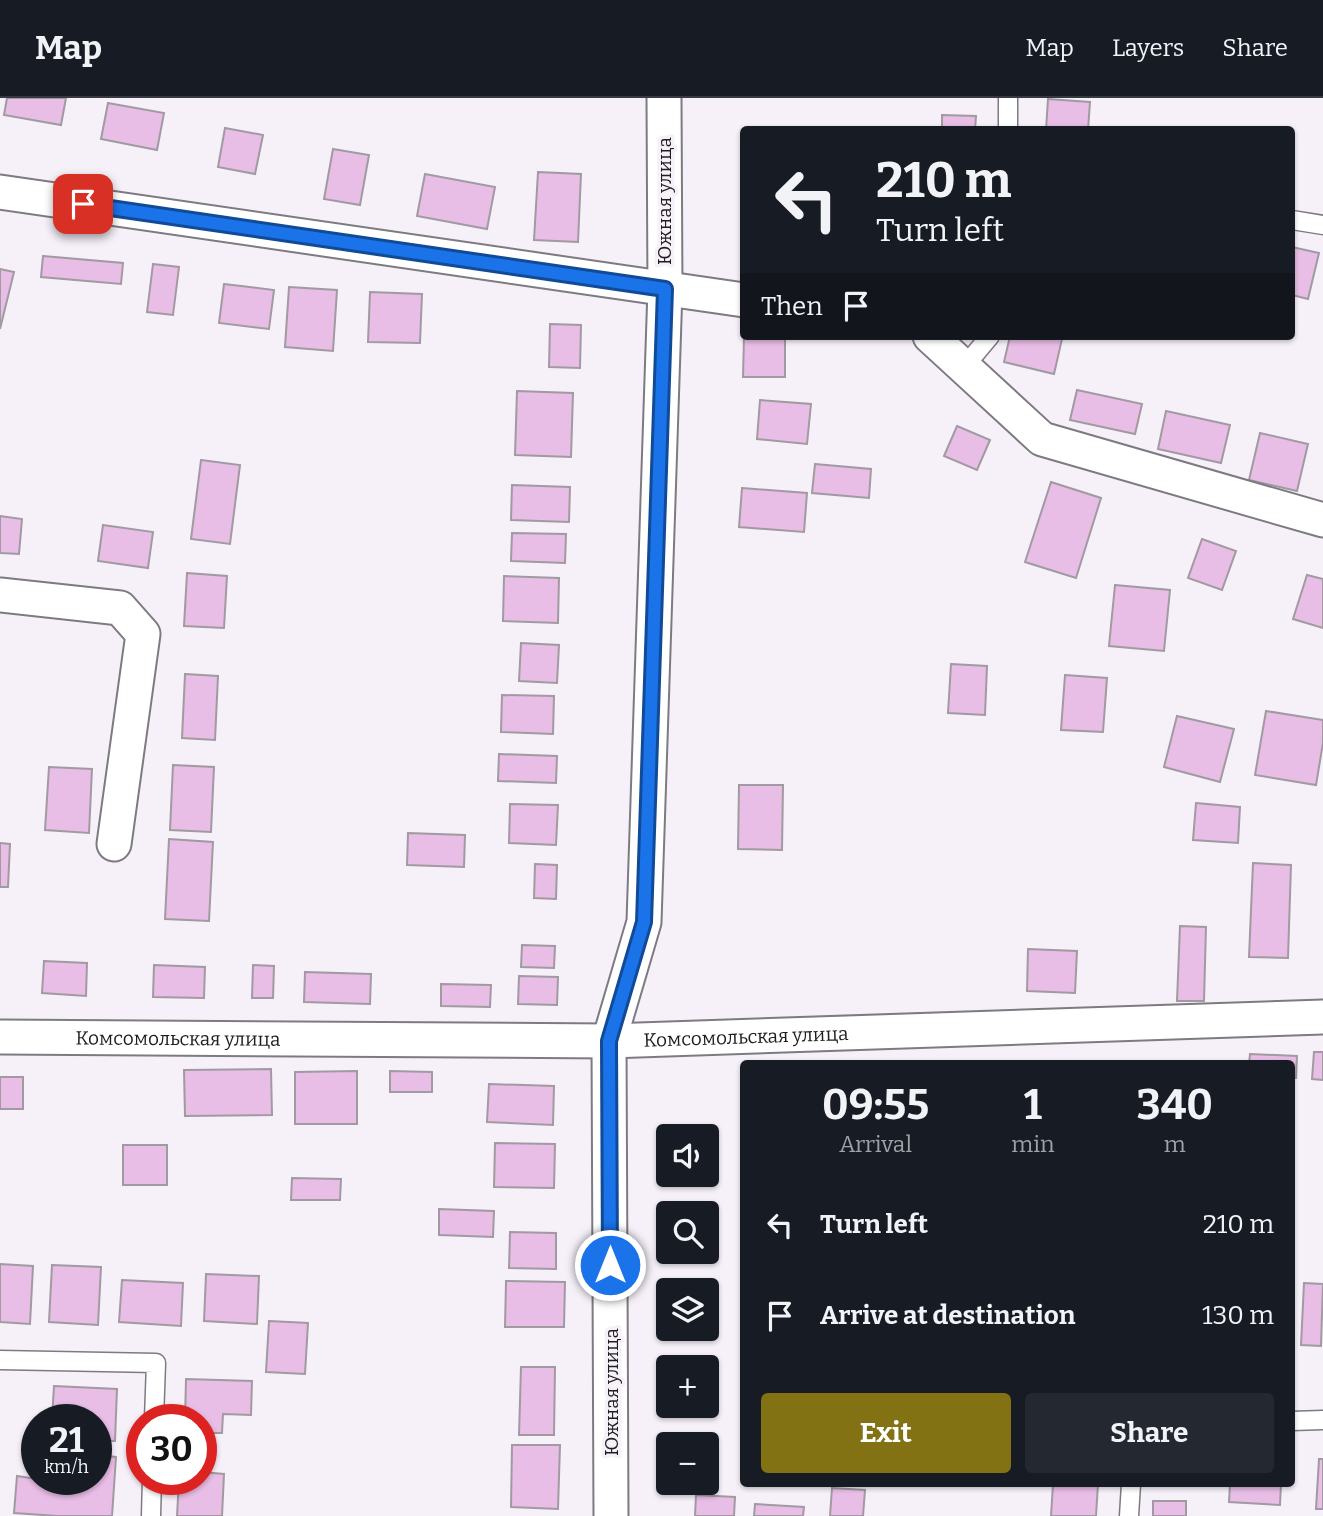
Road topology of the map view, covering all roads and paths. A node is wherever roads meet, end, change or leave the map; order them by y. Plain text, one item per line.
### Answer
1 (664, 98) edge
2 (1008, 98) edge
3 (1008, 126) edge
4 (0, 192) edge
5 (1295, 220) edge
6 (1323, 225) edge
7 (665, 289) junction
8 (740, 299) edge
9 (934, 340) edge
10 (987, 340) edge
11 (964, 367) junction
12 (1323, 520) edge
13 (0, 595) edge
14 (114, 844) dead end
15 (1323, 1017) edge
16 (0, 1037) edge
17 (609, 1041) junction
18 (0, 1360) edge
19 (155, 1404) edge
20 (1295, 1420) edge
21 (1323, 1420) edge
22 (1130, 1487) edge
23 (152, 1495) edge
24 (151, 1516) edge
25 (611, 1516) edge
26 (1129, 1516) edge

1 - 7 street, Южная улица
2 - 3 lane
4 - 7 street
5 - 6 lane
7 - 8 street
7 - 17 street, Южная улица
9 - 11 street
10 - 11 lane
11 - 12 street
13 - 14 street
15 - 17 street, Комсомольская улица
16 - 17 street, Комсомольская улица
17 - 25 street, Южная улица
18 - 19 lane
20 - 21 lane
22 - 26 lane
23 - 24 lane

